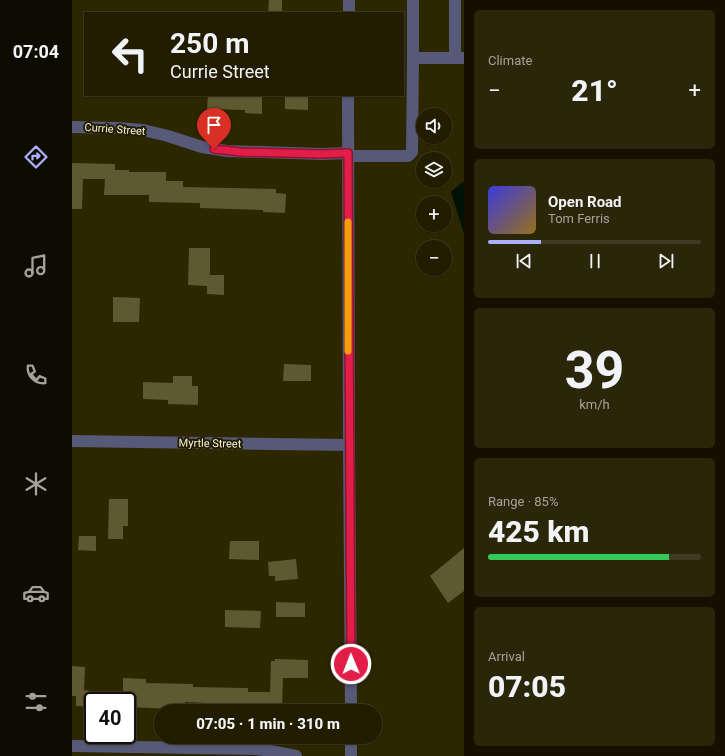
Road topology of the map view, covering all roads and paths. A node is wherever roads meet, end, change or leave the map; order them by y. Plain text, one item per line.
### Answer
1 (348, 0) edge
2 (413, 0) edge
3 (455, 0) edge
4 (348, 12) edge
5 (413, 58) junction
6 (460, 58) edge
7 (348, 96) edge
8 (72, 127) edge
9 (348, 155) junction
10 (72, 441) edge
11 (349, 445) junction
12 (351, 704) edge
13 (351, 744) edge
14 (72, 746) edge
15 (296, 756) edge
16 (351, 756) edge

1 - 4 street
2 - 5 street, Currie Street
3 - 6 street
5 - 6 street
5 - 9 street, Currie Street
7 - 9 street
8 - 9 street, Currie Street
9 - 11 street
10 - 11 street, Myrtle Street
11 - 12 street
13 - 16 street
14 - 15 street

